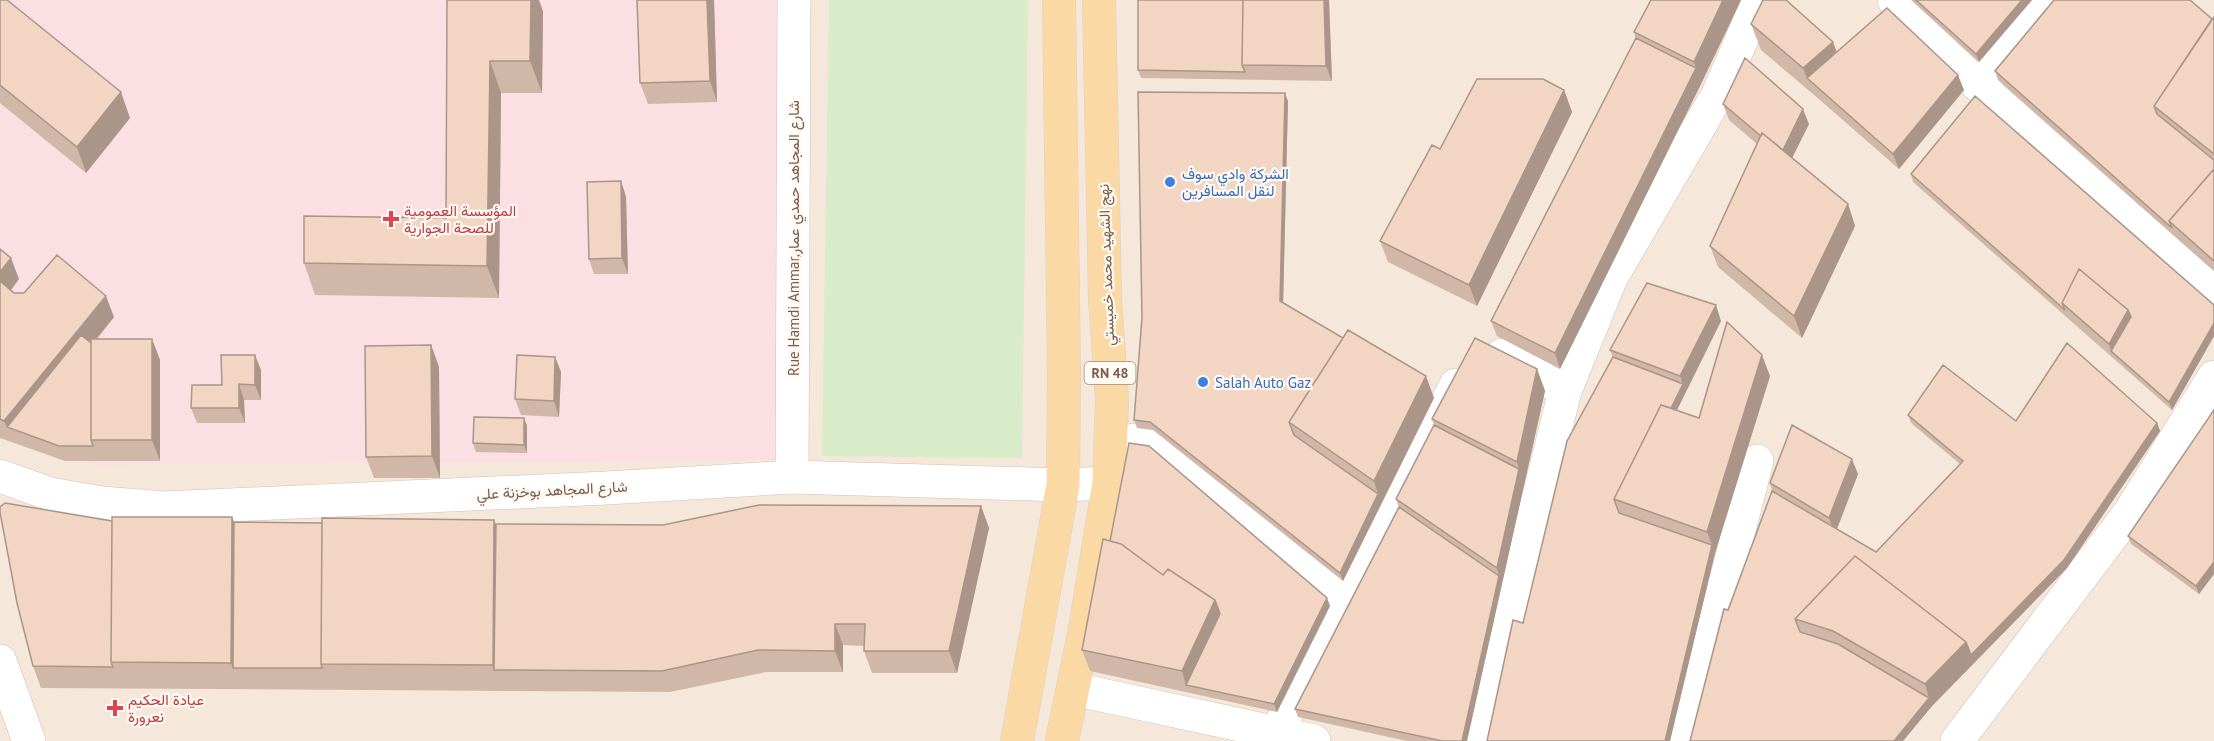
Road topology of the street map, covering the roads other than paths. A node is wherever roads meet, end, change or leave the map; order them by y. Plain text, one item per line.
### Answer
1 (794, 0) edge
2 (1059, 0) edge
3 (1099, 0) edge
4 (1759, 0) edge
5 (1894, 0) edge
6 (2048, 0) edge
7 (1979, 86) junction
8 (2214, 292) edge
9 (2214, 376) edge
10 (1565, 391) junction
11 (1757, 461) dead end
12 (0, 476) edge
13 (792, 477) junction
14 (1109, 483) junction
15 (1063, 485) junction
16 (1344, 597) junction
17 (0, 661) edge
18 (1074, 689) junction
19 (1271, 736) edge
20 (29, 741) edge
21 (1017, 741) edge
22 (1062, 741) edge
23 (1314, 741) edge
24 (1478, 741) edge
25 (1684, 741) edge
26 (1957, 741) edge

1 - 13 street, Rue Hamdi Ammar,شارع المجاهد حمدي عمار
2 - 15 main road, RN 48
3 - 14 main road, نهج الشهيد محمد خميستي / RN 48
4 - 10 street
5 - 7 street
6 - 7 street
7 - 8 street
9 - 26 street
10 - 16 street
10 - 24 street
11 - 25 street
12 - 13 street, شارع المجاهد بوخزنة علي
13 - 15 street, شارع المجاهد بوخزنة علي
14 - 15 street, شارع المجاهد بوخزنة علي
14 - 16 street
14 - 18 main road, نهج الشهيد محمد خميستي / RN 48
15 - 21 main road, RN 48
16 - 19 street
17 - 20 street
18 - 19 street
18 - 22 main road, نهج الشهيد محمد خميستي / RN 48
19 - 23 street

